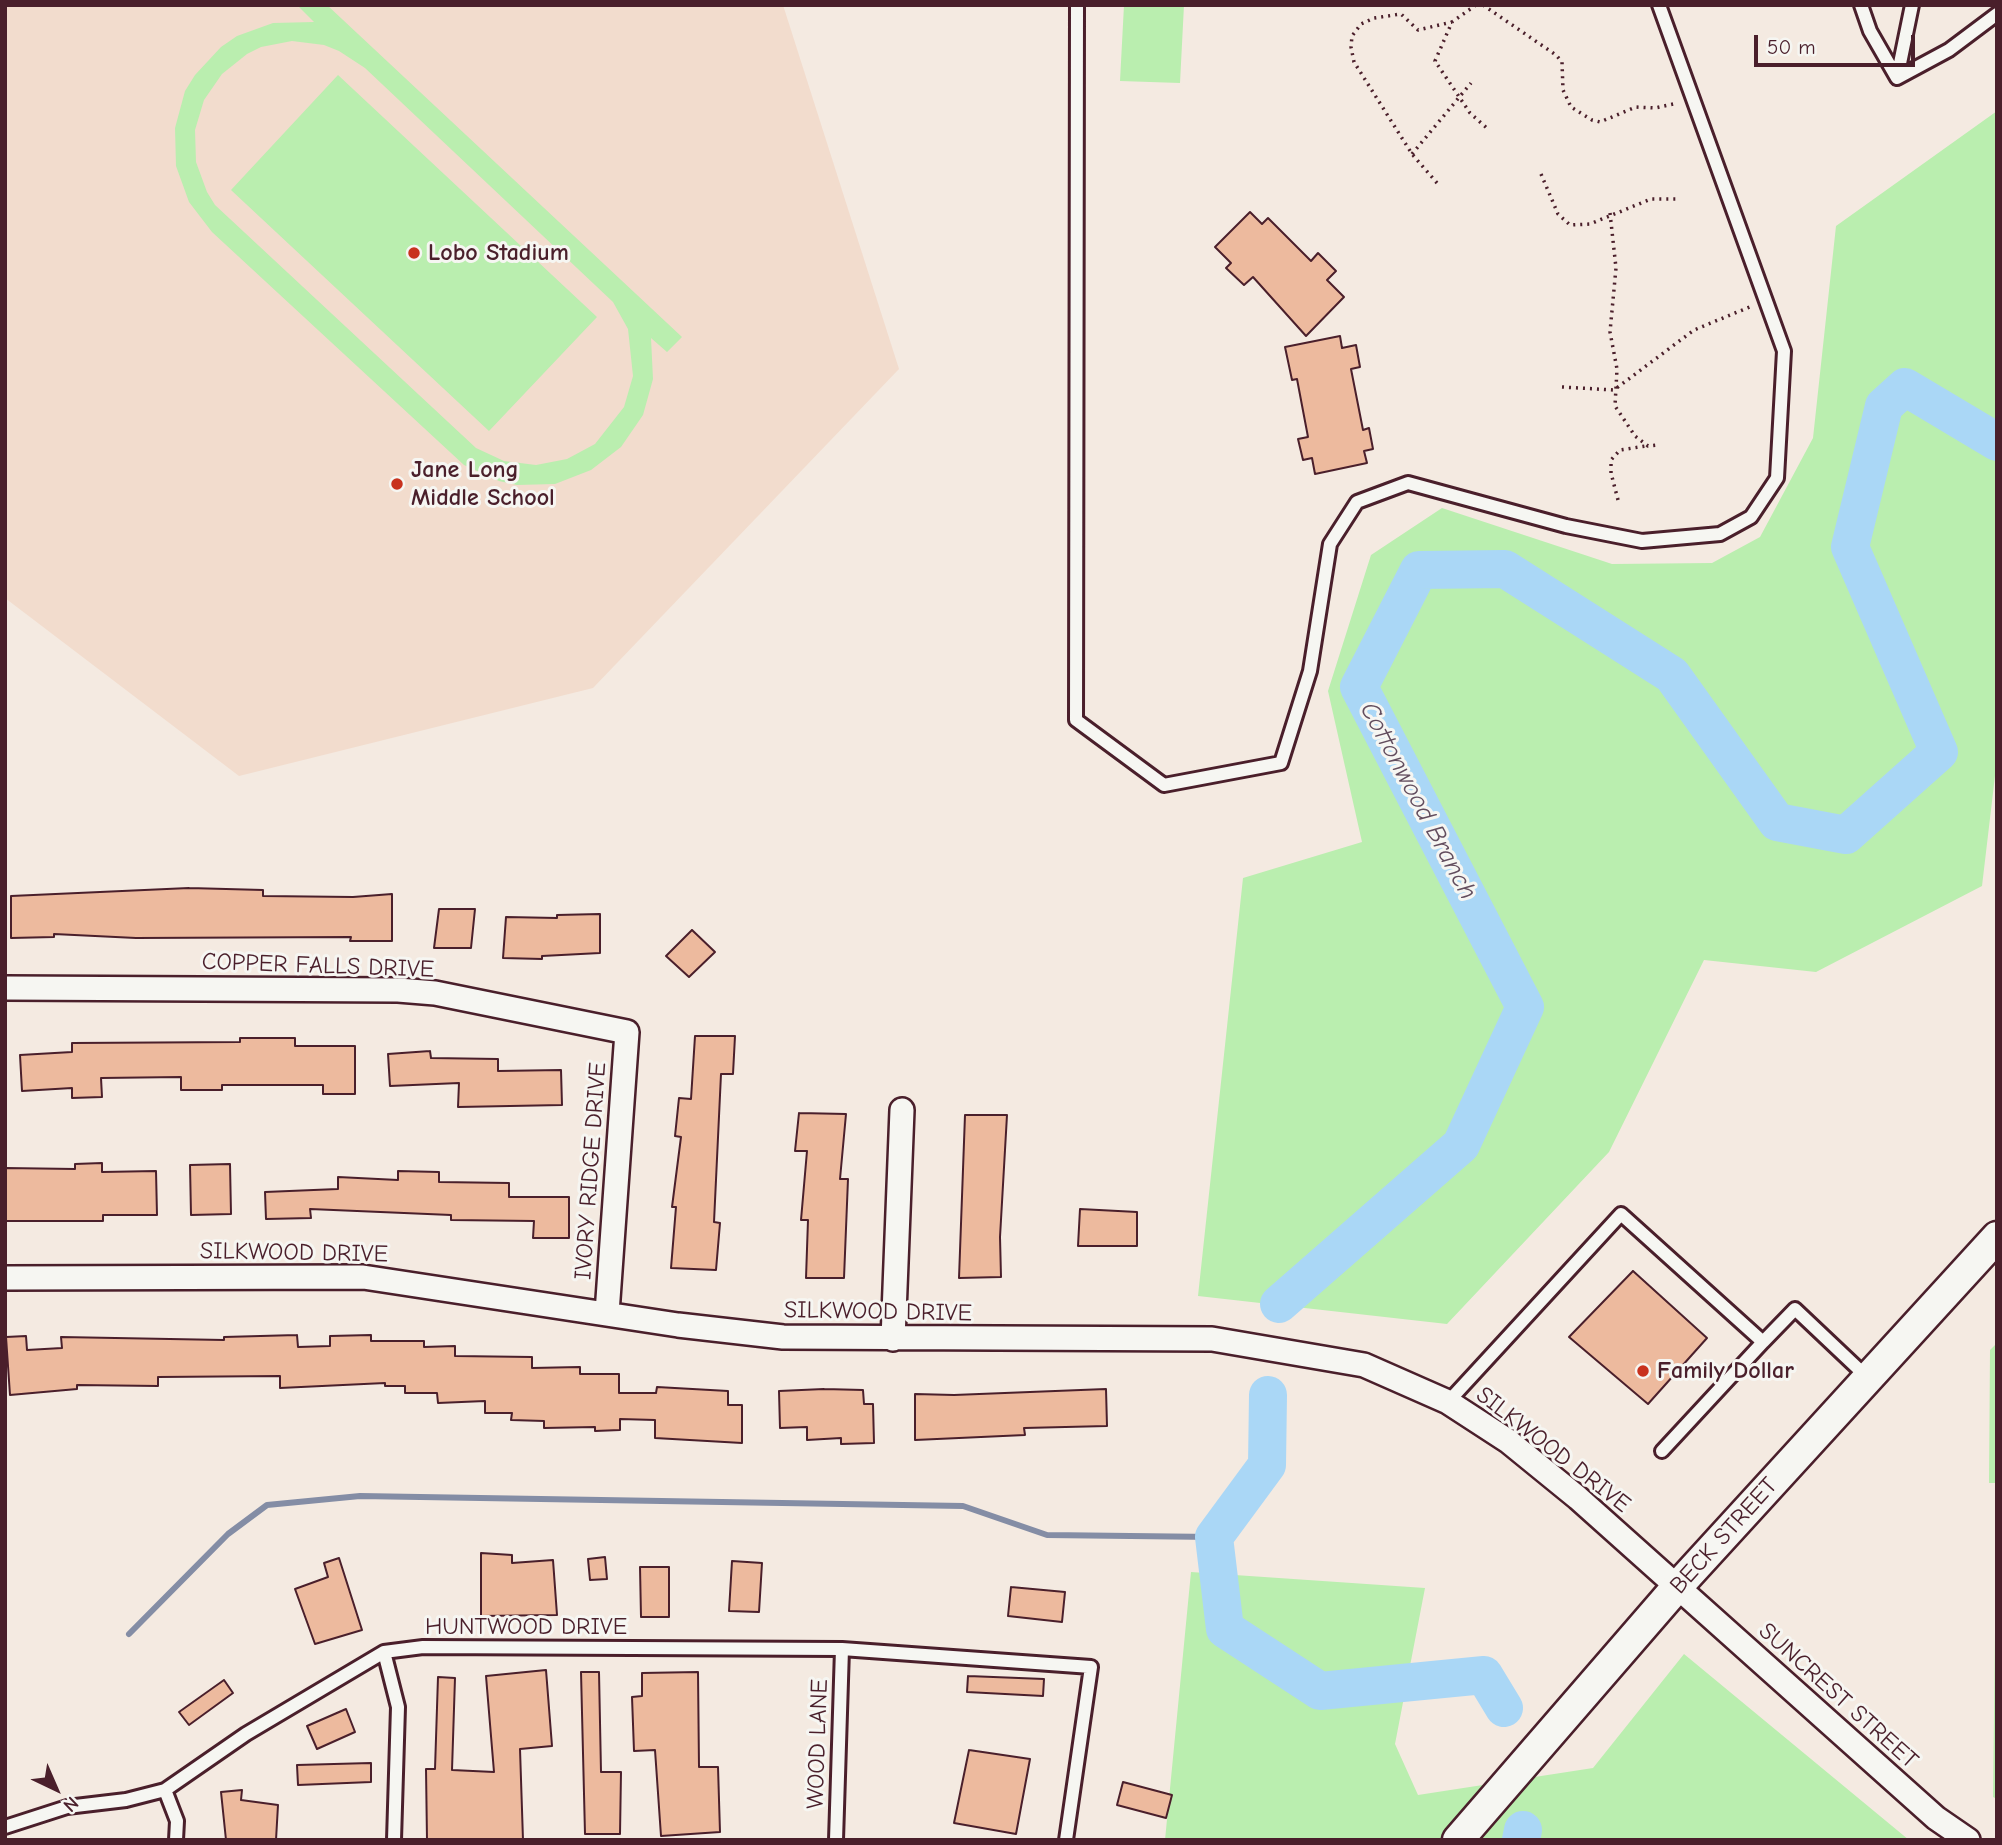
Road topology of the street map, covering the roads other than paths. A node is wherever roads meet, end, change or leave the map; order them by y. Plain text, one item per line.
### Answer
1 (1077, 5) edge
2 (1659, 5) edge
3 (1861, 5) edge
4 (1912, 5) edge
5 (1997, 14) edge
6 (1897, 78) junction
7 (5, 988) edge
8 (627, 1032) joint
9 (902, 1110) dead end
10 (1997, 1237) edge
11 (5, 1278) edge
12 (607, 1313) junction
13 (893, 1339) junction
14 (1763, 1342) junction
15 (1868, 1378) junction
16 (1448, 1402) junction
17 (1662, 1451) dead end
18 (1677, 1587) junction
19 (842, 1650) junction
20 (384, 1652) junction
21 (166, 1790) junction
22 (5, 1827) edge
23 (176, 1840) edge
24 (394, 1840) edge
25 (836, 1840) edge
26 (1066, 1840) edge
27 (1458, 1840) edge
28 (1968, 1840) edge

1 - 2 lane
3 - 6 lane
4 - 6 lane
5 - 6 lane
7 - 8 street, COPPER FALLS DRIVE
8 - 12 street, IVORY RIDGE DRIVE
9 - 13 street
10 - 15 street, BECK STREET
11 - 12 street, SILKWOOD DRIVE
12 - 13 street, SILKWOOD DRIVE
13 - 16 street, SILKWOOD DRIVE
14 - 15 lane
14 - 16 lane
14 - 17 lane
15 - 18 street, BECK STREET
16 - 18 street, SILKWOOD DRIVE
18 - 27 street, BECK STREET
18 - 28 street, SUNCREST STREET
19 - 20 lane, HUNTWOOD DRIVE
19 - 25 lane, WOOD LANE
19 - 26 lane, HUNTWOOD DRIVE
20 - 21 lane, HUNTWOOD DRIVE
20 - 24 lane
21 - 22 lane, HUNTWOOD DRIVE
21 - 23 lane

